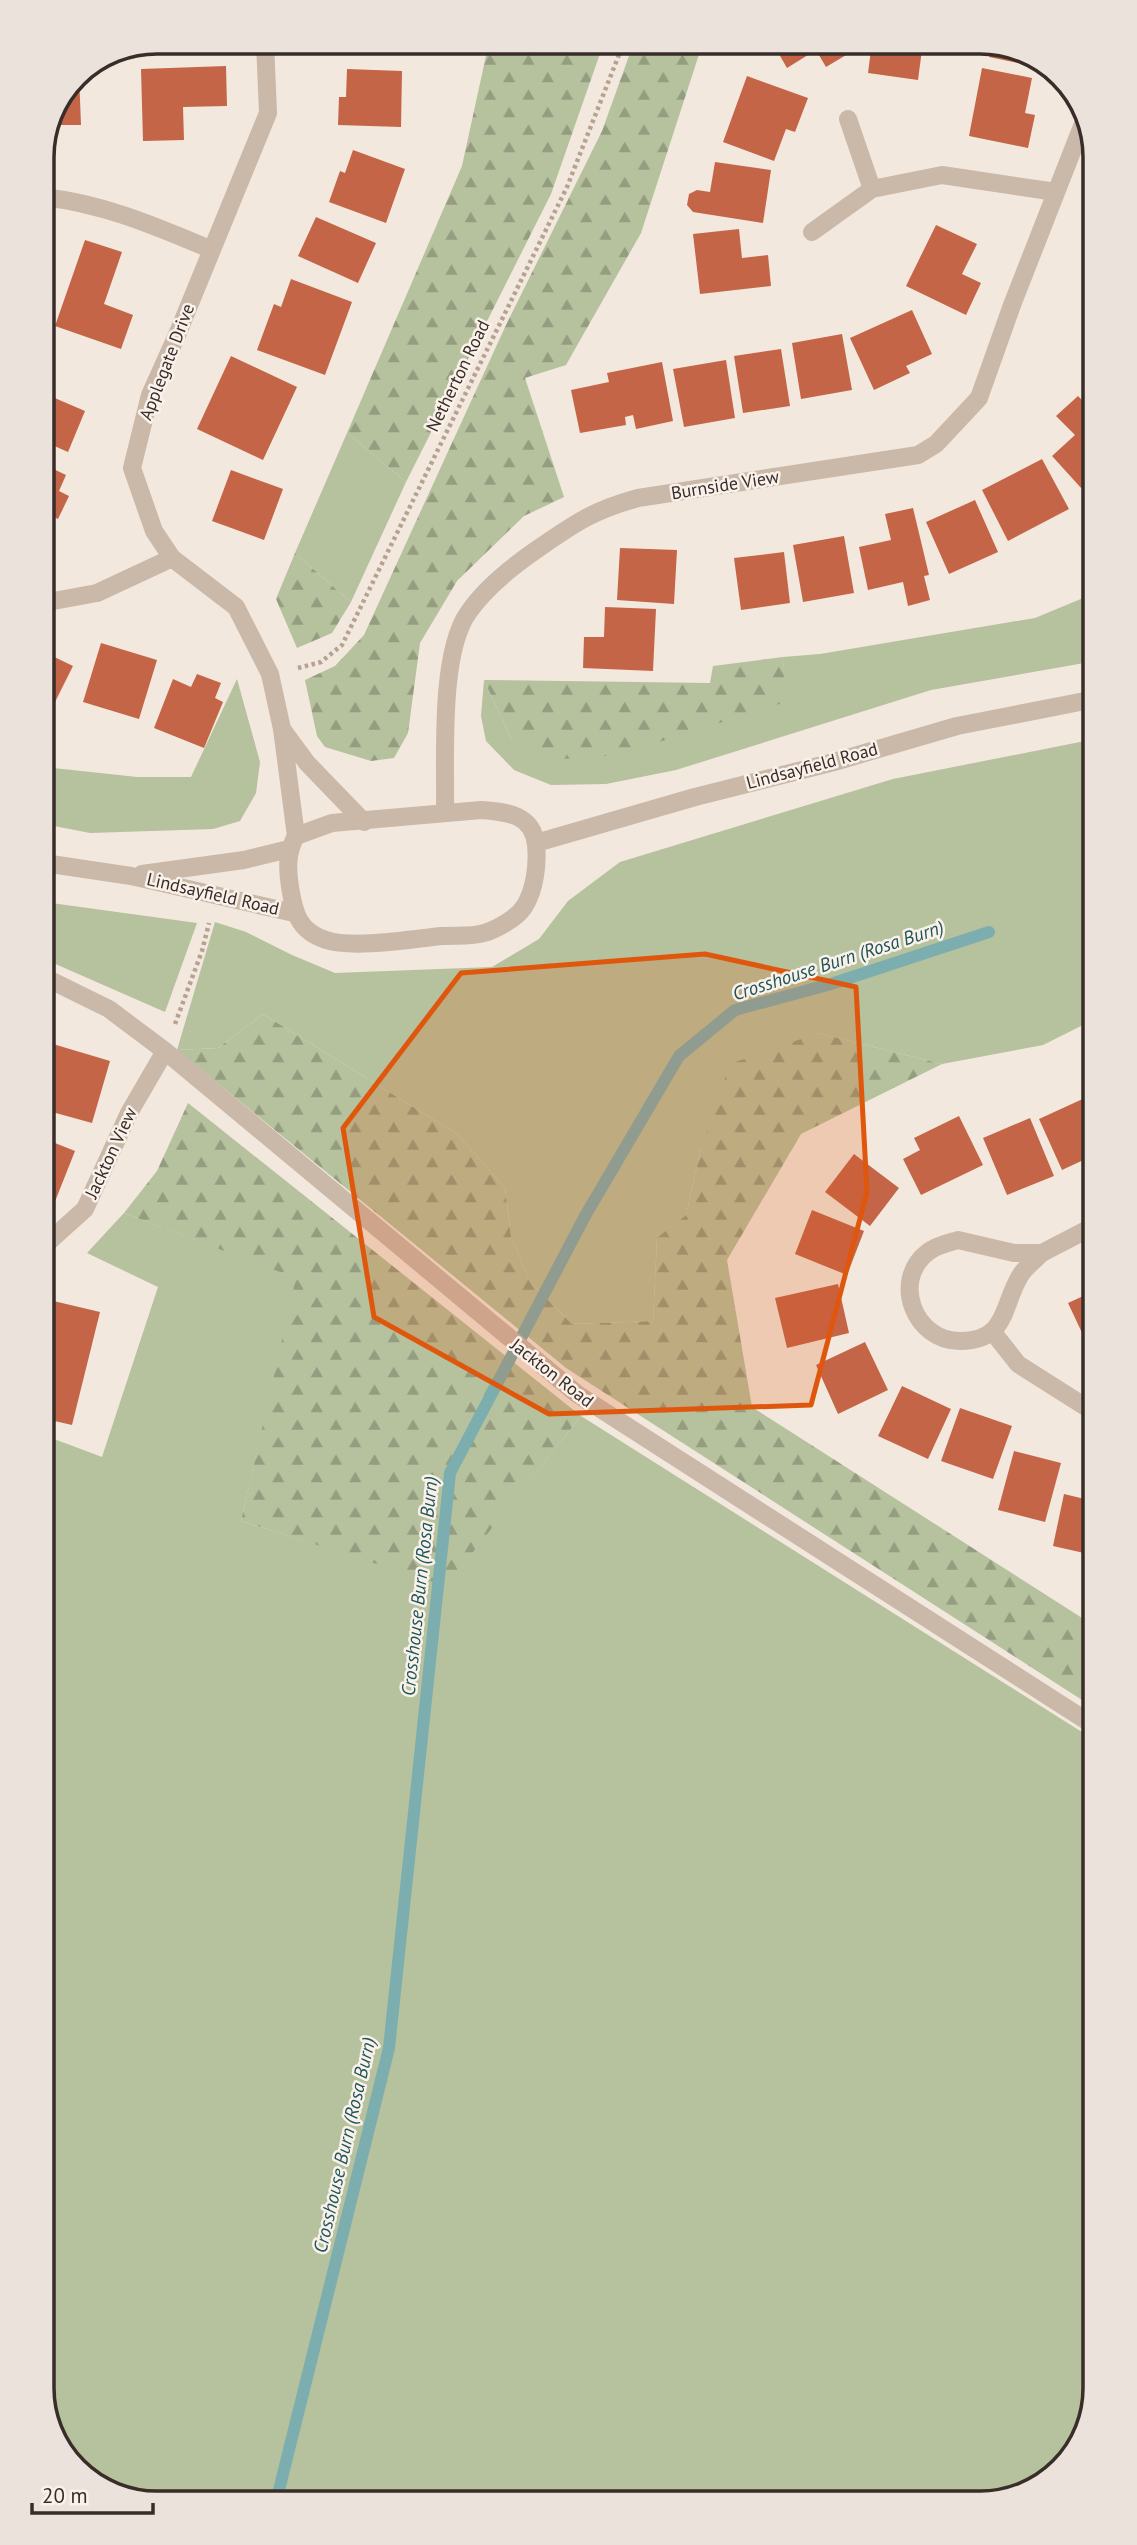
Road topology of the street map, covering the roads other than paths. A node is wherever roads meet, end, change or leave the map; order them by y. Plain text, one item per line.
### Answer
1 (266, 54) edge
2 (848, 119) dead end
3 (1080, 132) edge
4 (872, 189) junction
5 (1056, 192) junction
6 (54, 198) edge
7 (812, 232) dead end
8 (211, 249) junction
9 (172, 558) junction
10 (54, 601) edge
11 (1083, 701) edge
12 (282, 729) junction
13 (445, 812) junction
14 (364, 822) junction
15 (292, 843) junction
16 (536, 843) junction
17 (54, 864) edge
18 (131, 876) junction
19 (294, 913) junction
20 (54, 982) edge
21 (165, 1051) junction
22 (1083, 1232) edge
23 (54, 1237) edge
24 (1042, 1253) junction
25 (992, 1331) junction
26 (1083, 1405) edge
27 (1083, 1720) edge

1 - 8 street, Applegate Drive
2 - 4 street
3 - 5 street, Burnside View
4 - 5 street
4 - 7 street
5 - 13 street, Burnside View
6 - 8 street
8 - 9 street, Applegate Drive
9 - 10 street
9 - 12 street, Applegate Drive
11 - 16 street, Lindsayfield Road
12 - 14 street
12 - 15 street, Applegate Drive
13 - 14 street, Lindsayfield Road
13 - 16 street, Lindsayfield Road
14 - 15 street, Lindsayfield Road
15 - 18 street, Lindsayfield Road
15 - 19 street, Applegate Drive
16 - 19 street
17 - 18 street, Lindsayfield Road
18 - 19 street, Lindsayfield Road
20 - 21 street, Jackton Road
21 - 23 street, Jackton View
21 - 27 street, Jackton Road
22 - 24 street
24 - 25 street
24 - 25 street
25 - 26 street

